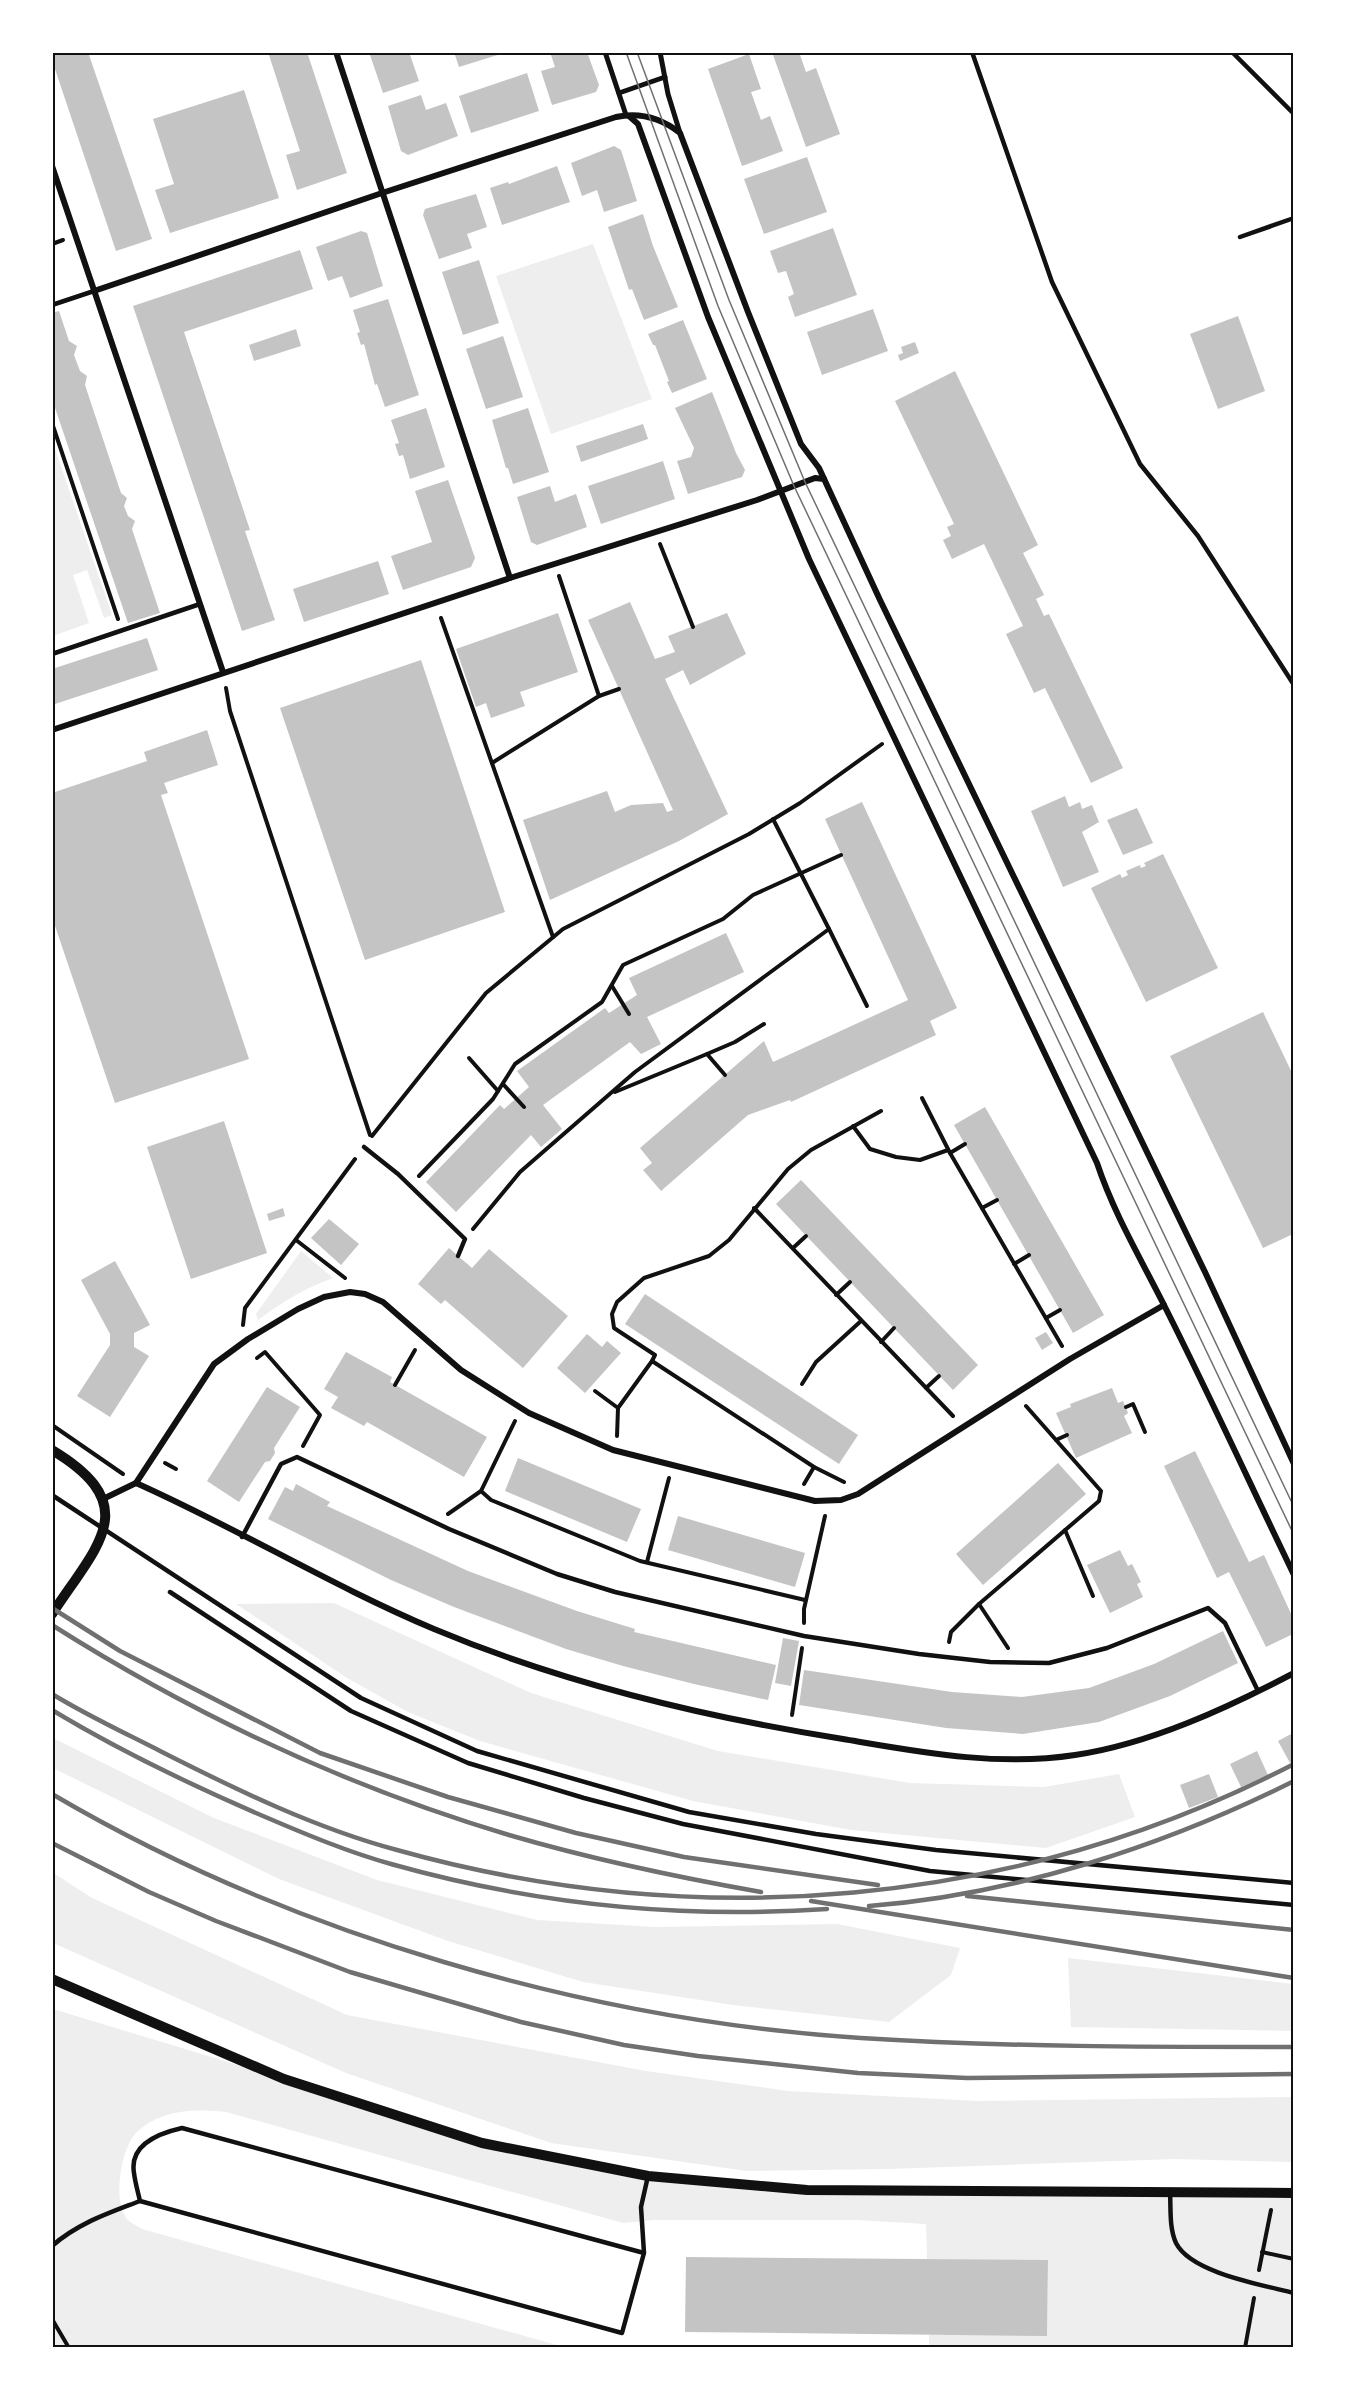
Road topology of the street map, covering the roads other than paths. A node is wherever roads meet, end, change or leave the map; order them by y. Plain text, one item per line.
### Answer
1 (336, 52) edge
2 (605, 52) edge
3 (660, 52) edge
4 (972, 52) edge
5 (1232, 52) edge
6 (665, 77) junction
7 (619, 93) junction
8 (1293, 114) edge
9 (626, 115) junction
10 (680, 132) junction
11 (52, 166) edge
12 (382, 193) junction
13 (1293, 218) edge
14 (1240, 237) dead end
15 (94, 291) junction
16 (52, 305) edge
17 (824, 479) junction
18 (780, 492) junction
19 (510, 578) junction
20 (200, 604) junction
21 (52, 654) edge
22 (224, 672) junction
23 (1293, 684) edge
24 (52, 730) edge
25 (364, 1147) road end
26 (458, 1256) dead end
27 (1164, 1305) junction
28 (52, 1450) edge
29 (1293, 1464) edge
30 (136, 1483) junction
31 (52, 1495) edge
32 (102, 1499) junction
33 (242, 1537) junction
34 (1293, 1575) edge
35 (170, 1592) dead end
36 (52, 1614) edge
37 (1293, 1673) edge
38 (1258, 1691) junction
39 (1293, 1883) edge
40 (1293, 1905) edge
41 (52, 1980) edge
42 (648, 2176) junction
43 (1170, 2192) junction
44 (1293, 2193) edge
45 (140, 2201) junction
46 (52, 2246) edge
47 (644, 2253) junction
48 (1293, 2293) edge

1 - 12 street
2 - 7 street
3 - 6 street
4 - 23 lane
5 - 8 lane
6 - 7 street
6 - 10 street
7 - 9 street
9 - 10 street
9 - 12 street
9 - 18 street
10 - 17 street
11 - 15 street
12 - 15 street
12 - 19 street
13 - 14 lane
15 - 16 lane
15 - 20 street
17 - 18 street
17 - 29 street
18 - 19 street
18 - 27 street
19 - 22 street
20 - 21 lane
20 - 22 street
22 - 24 street
25 - 26 lane
27 - 30 street
27 - 34 street
28 - 32 street
30 - 32 street
30 - 33 street
31 - 39 lane
32 - 36 street
33 - 38 street
33 - 38 lane
35 - 40 lane
37 - 38 street
41 - 42 street
42 - 43 street
42 - 47 lane
43 - 44 street
43 - 48 lane
45 - 46 lane
45 - 47 lane
45 - 47 lane

